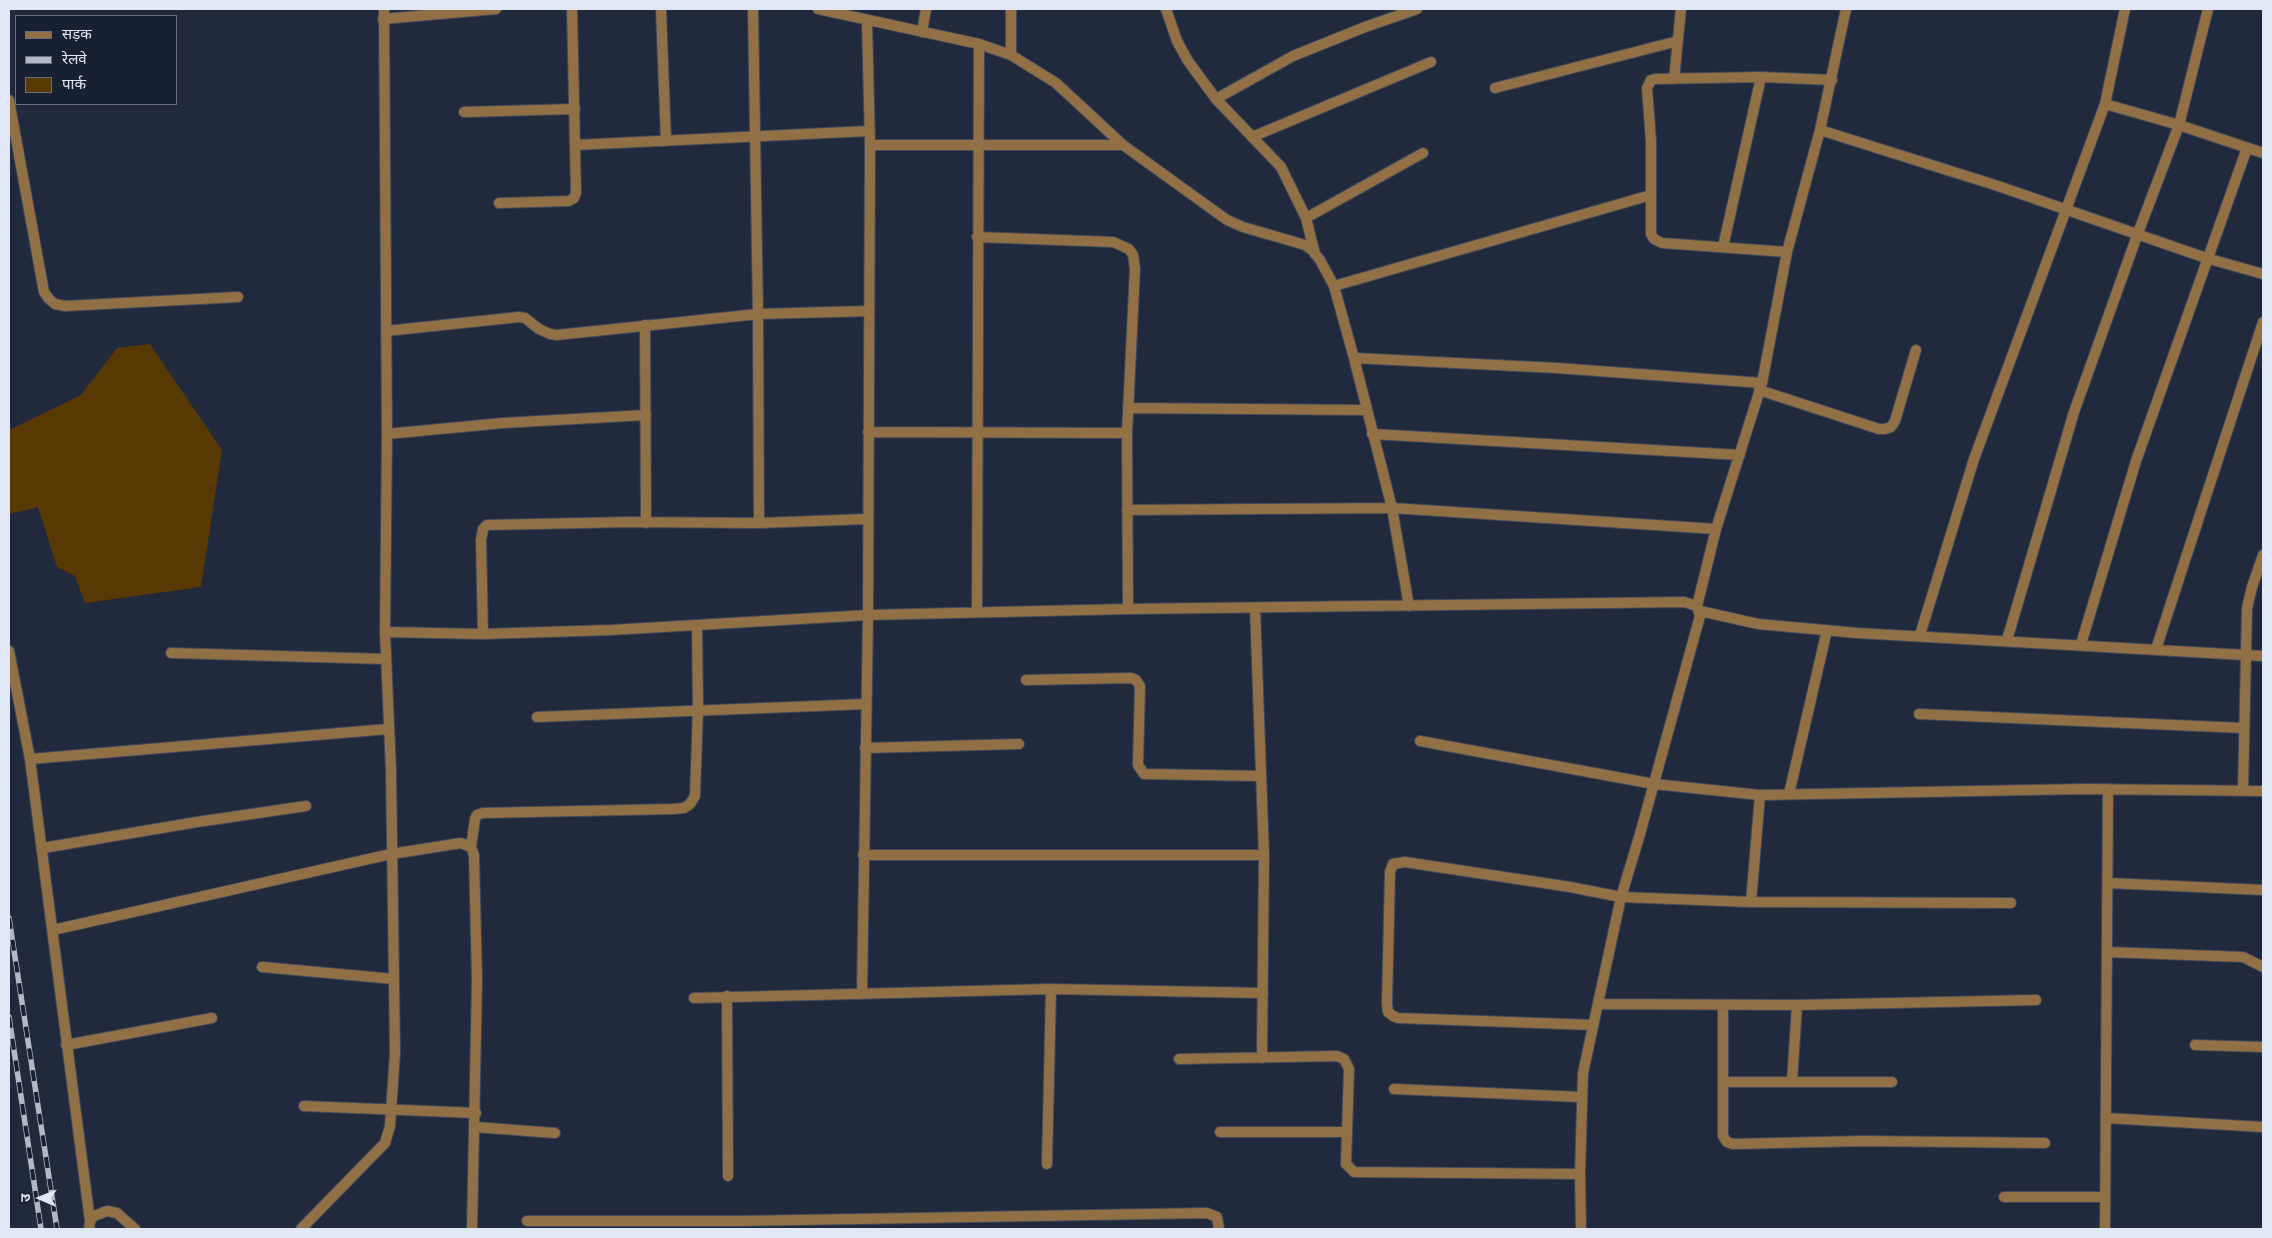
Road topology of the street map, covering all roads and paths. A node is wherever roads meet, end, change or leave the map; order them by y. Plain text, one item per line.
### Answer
1 (496, 9) edge
2 (572, 9) edge
3 (661, 9) edge
4 (753, 9) edge
5 (818, 9) edge
6 (926, 9) edge
7 (1011, 9) edge
8 (1166, 9) edge
9 (1417, 9) edge
10 (1681, 9) edge
11 (1846, 9) edge
12 (2125, 9) edge
13 (2208, 9) edge
14 (383, 14) edge
15 (867, 21) junction
16 (922, 32) junction
17 (1678, 41) junction
18 (979, 44) junction
19 (1011, 55) junction
20 (1431, 62) dead end
21 (1761, 77) junction
22 (1674, 79) junction
23 (1832, 80) junction
24 (1495, 88) dead end
25 (1216, 99) junction
26 (9, 100) edge
27 (2105, 104) junction
28 (574, 109) junction
29 (464, 112) dead end
30 (2179, 125) junction
31 (1820, 130) junction
32 (868, 131) junction
33 (754, 136) junction
34 (1252, 137) junction
35 (666, 141) junction
36 (575, 145) junction
37 (870, 145) junction
38 (978, 145) junction
39 (1123, 145) junction
40 (2248, 148) junction
41 (1423, 153) dead end
42 (2263, 153) edge
43 (1651, 195) junction
44 (499, 202) dead end
45 (2068, 210) junction
46 (1306, 218) junction
47 (2138, 234) junction
48 (976, 237) junction
49 (1723, 246) junction
50 (1786, 252) junction
51 (1316, 255) junction
52 (2206, 258) junction
53 (2263, 274) edge
54 (1334, 286) junction
55 (238, 297) dead end
56 (869, 311) junction
57 (758, 314) junction
58 (2263, 322) edge
59 (645, 325) junction
60 (386, 332) junction
61 (1916, 350) dead end
62 (1354, 358) junction
63 (1760, 387) junction
64 (1128, 408) junction
65 (1367, 410) junction
66 (646, 415) junction
67 (868, 432) junction
68 (977, 432) junction
69 (387, 434) junction
70 (1127, 434) junction
71 (1372, 434) junction
72 (1740, 455) junction
73 (1392, 508) junction
74 (1127, 510) junction
75 (868, 519) junction
76 (646, 523) junction
77 (758, 523) junction
78 (1716, 529) junction
79 (2263, 555) edge
80 (1409, 606) junction
81 (1255, 608) junction
82 (1698, 608) junction
83 (1128, 609) junction
84 (977, 612) junction
85 (868, 615) junction
86 (697, 625) junction
87 (1827, 630) junction
88 (384, 632) junction
89 (483, 634) junction
90 (1920, 635) junction
91 (2007, 640) junction
92 (2081, 644) junction
93 (2156, 649) junction
94 (9, 651) edge
95 (172, 652) dead end
96 (2245, 656) junction
97 (2263, 656) edge
98 (386, 659) junction
99 (1026, 680) dead end
100 (866, 704) junction
101 (698, 709) junction
102 (1919, 714) dead end
103 (537, 717) dead end
104 (2243, 728) junction
105 (388, 729) junction
106 (1420, 741) dead end
107 (1019, 744) dead end
108 (865, 748) junction
109 (30, 759) junction
110 (1261, 776) junction
111 (1654, 784) junction
112 (2108, 789) junction
113 (2243, 790) junction
114 (2263, 791) edge
115 (1760, 794) junction
116 (1789, 794) junction
117 (306, 806) dead end
118 (471, 847) junction
119 (43, 848) junction
120 (391, 854) junction
121 (863, 855) junction
122 (1264, 855) junction
123 (2108, 883) junction
124 (2263, 890) edge
125 (1621, 897) junction
126 (1751, 902) junction
127 (2011, 903) dead end
128 (53, 930) junction
129 (2108, 952) junction
130 (2263, 966) edge
131 (262, 967) dead end
132 (394, 979) junction
133 (1051, 989) junction
134 (1263, 993) junction
135 (862, 994) junction
136 (727, 996) junction
137 (694, 998) dead end
138 (2036, 1000) dead end
139 (1599, 1004) junction
140 (1797, 1005) junction
141 (1723, 1006) junction
142 (212, 1018) dead end
143 (1593, 1025) junction
144 (66, 1045) junction
145 (2195, 1045) dead end
146 (2263, 1047) edge
147 (1262, 1058) junction
148 (1179, 1059) dead end
149 (1724, 1082) junction
150 (1792, 1082) junction
151 (1892, 1082) dead end
152 (1394, 1089) dead end
153 (1581, 1097) junction
154 (304, 1106) dead end
155 (391, 1110) junction
156 (476, 1113) junction
157 (2106, 1118) junction
158 (476, 1127) junction
159 (2263, 1127) edge
160 (1220, 1132) dead end
161 (1347, 1132) junction
162 (554, 1133) dead end
163 (2045, 1143) dead end
164 (1047, 1164) dead end
165 (1580, 1174) junction
166 (728, 1176) dead end
167 (2004, 1197) dead end
168 (2105, 1197) junction
169 (527, 1221) dead end
170 (90, 1225) edge
171 (739, 1225) edge
172 (135, 1229) edge
173 (301, 1229) edge
174 (472, 1229) edge
175 (1219, 1229) edge
176 (1581, 1229) edge
177 (2104, 1229) edge

1 - 14 street
2 - 28 street
3 - 35 street
4 - 33 street
5 - 15 street
6 - 16 street
7 - 19 street
8 - 25 street
9 - 25 street
10 - 17 street
11 - 23 street
12 - 27 street
13 - 30 street
14 - 60 street
15 - 16 street
15 - 32 street
16 - 18 street
17 - 22 street
17 - 24 street
18 - 19 street
18 - 38 street
19 - 39 street
20 - 34 street
21 - 22 street
21 - 23 street
21 - 49 street
22 - 43 street
23 - 31 street
25 - 34 street
26 - 55 street
27 - 30 street
27 - 45 street
28 - 29 street
28 - 36 street
30 - 40 street
30 - 47 street
31 - 45 street
31 - 50 street
32 - 33 street
32 - 37 street
33 - 35 street
33 - 57 street
34 - 46 street
35 - 36 street
36 - 44 street
37 - 38 street
37 - 56 street
38 - 39 street
38 - 48 street
39 - 51 street
40 - 42 street
40 - 52 street
41 - 46 street
43 - 49 street
43 - 54 street
45 - 47 street
45 - 90 street
46 - 51 street
47 - 52 street
47 - 91 street
48 - 64 street
48 - 68 street
49 - 50 street
50 - 63 street
51 - 54 street
52 - 53 street
52 - 92 street
54 - 62 street
56 - 57 street
56 - 67 street
57 - 59 street
57 - 77 street
58 - 93 street
59 - 60 street
59 - 66 street
60 - 69 street
61 - 63 street
62 - 63 street
62 - 65 street
63 - 72 street
64 - 65 street
64 - 70 street
65 - 71 street
66 - 69 street
66 - 76 street
67 - 68 street
67 - 75 street
68 - 70 street
68 - 84 street
69 - 88 street
70 - 74 street
71 - 72 street
71 - 73 street
72 - 78 street
73 - 74 street
73 - 78 street
73 - 80 street
74 - 83 street
75 - 77 street
75 - 85 street
76 - 77 street
76 - 89 street
78 - 82 street
79 - 96 street
80 - 81 street
80 - 82 street
81 - 83 street
81 - 110 street
82 - 87 street
82 - 111 street
83 - 84 street
84 - 85 street
85 - 86 street
85 - 100 street
86 - 89 street
86 - 101 street
87 - 90 street
87 - 116 street
88 - 89 street
88 - 98 street
90 - 91 street
91 - 92 street
92 - 93 street
93 - 96 street
94 - 109 street
95 - 98 street
96 - 97 street
96 - 104 street
98 - 105 street
99 - 110 street
100 - 101 street
100 - 108 street
101 - 103 street
101 - 118 street
102 - 104 street
104 - 113 street
105 - 109 street
105 - 120 street
106 - 111 street
107 - 108 street
108 - 121 street
109 - 119 street
110 - 122 street
111 - 115 street
111 - 125 street
112 - 113 street
112 - 116 street
112 - 123 street
113 - 114 street
115 - 116 street
115 - 126 street
117 - 119 street
118 - 120 street
118 - 156 street
119 - 128 street
120 - 128 street
120 - 132 street
121 - 122 street
121 - 135 street
122 - 134 street
123 - 124 street
123 - 129 street
125 - 126 street
125 - 139 street
125 - 143 street
126 - 127 street
128 - 144 street
129 - 130 street
129 - 157 street
131 - 132 street
132 - 155 street
133 - 134 street
133 - 135 street
133 - 164 street
134 - 147 street
135 - 136 street
136 - 137 street
136 - 166 street
138 - 140 street
139 - 141 street
139 - 143 street
140 - 141 street
140 - 150 street
141 - 149 street
142 - 144 street
143 - 153 street
144 - 170 street
145 - 146 street
147 - 148 street
147 - 161 street
149 - 150 street
149 - 163 street
150 - 151 street
152 - 153 street
153 - 165 street
154 - 155 street
155 - 156 street
155 - 173 street
156 - 158 street
157 - 159 street
157 - 168 street
158 - 162 street
158 - 174 street
160 - 161 street
161 - 165 street
165 - 176 street
167 - 168 street
168 - 177 street
169 - 171 street
170 - 172 street
171 - 175 street

